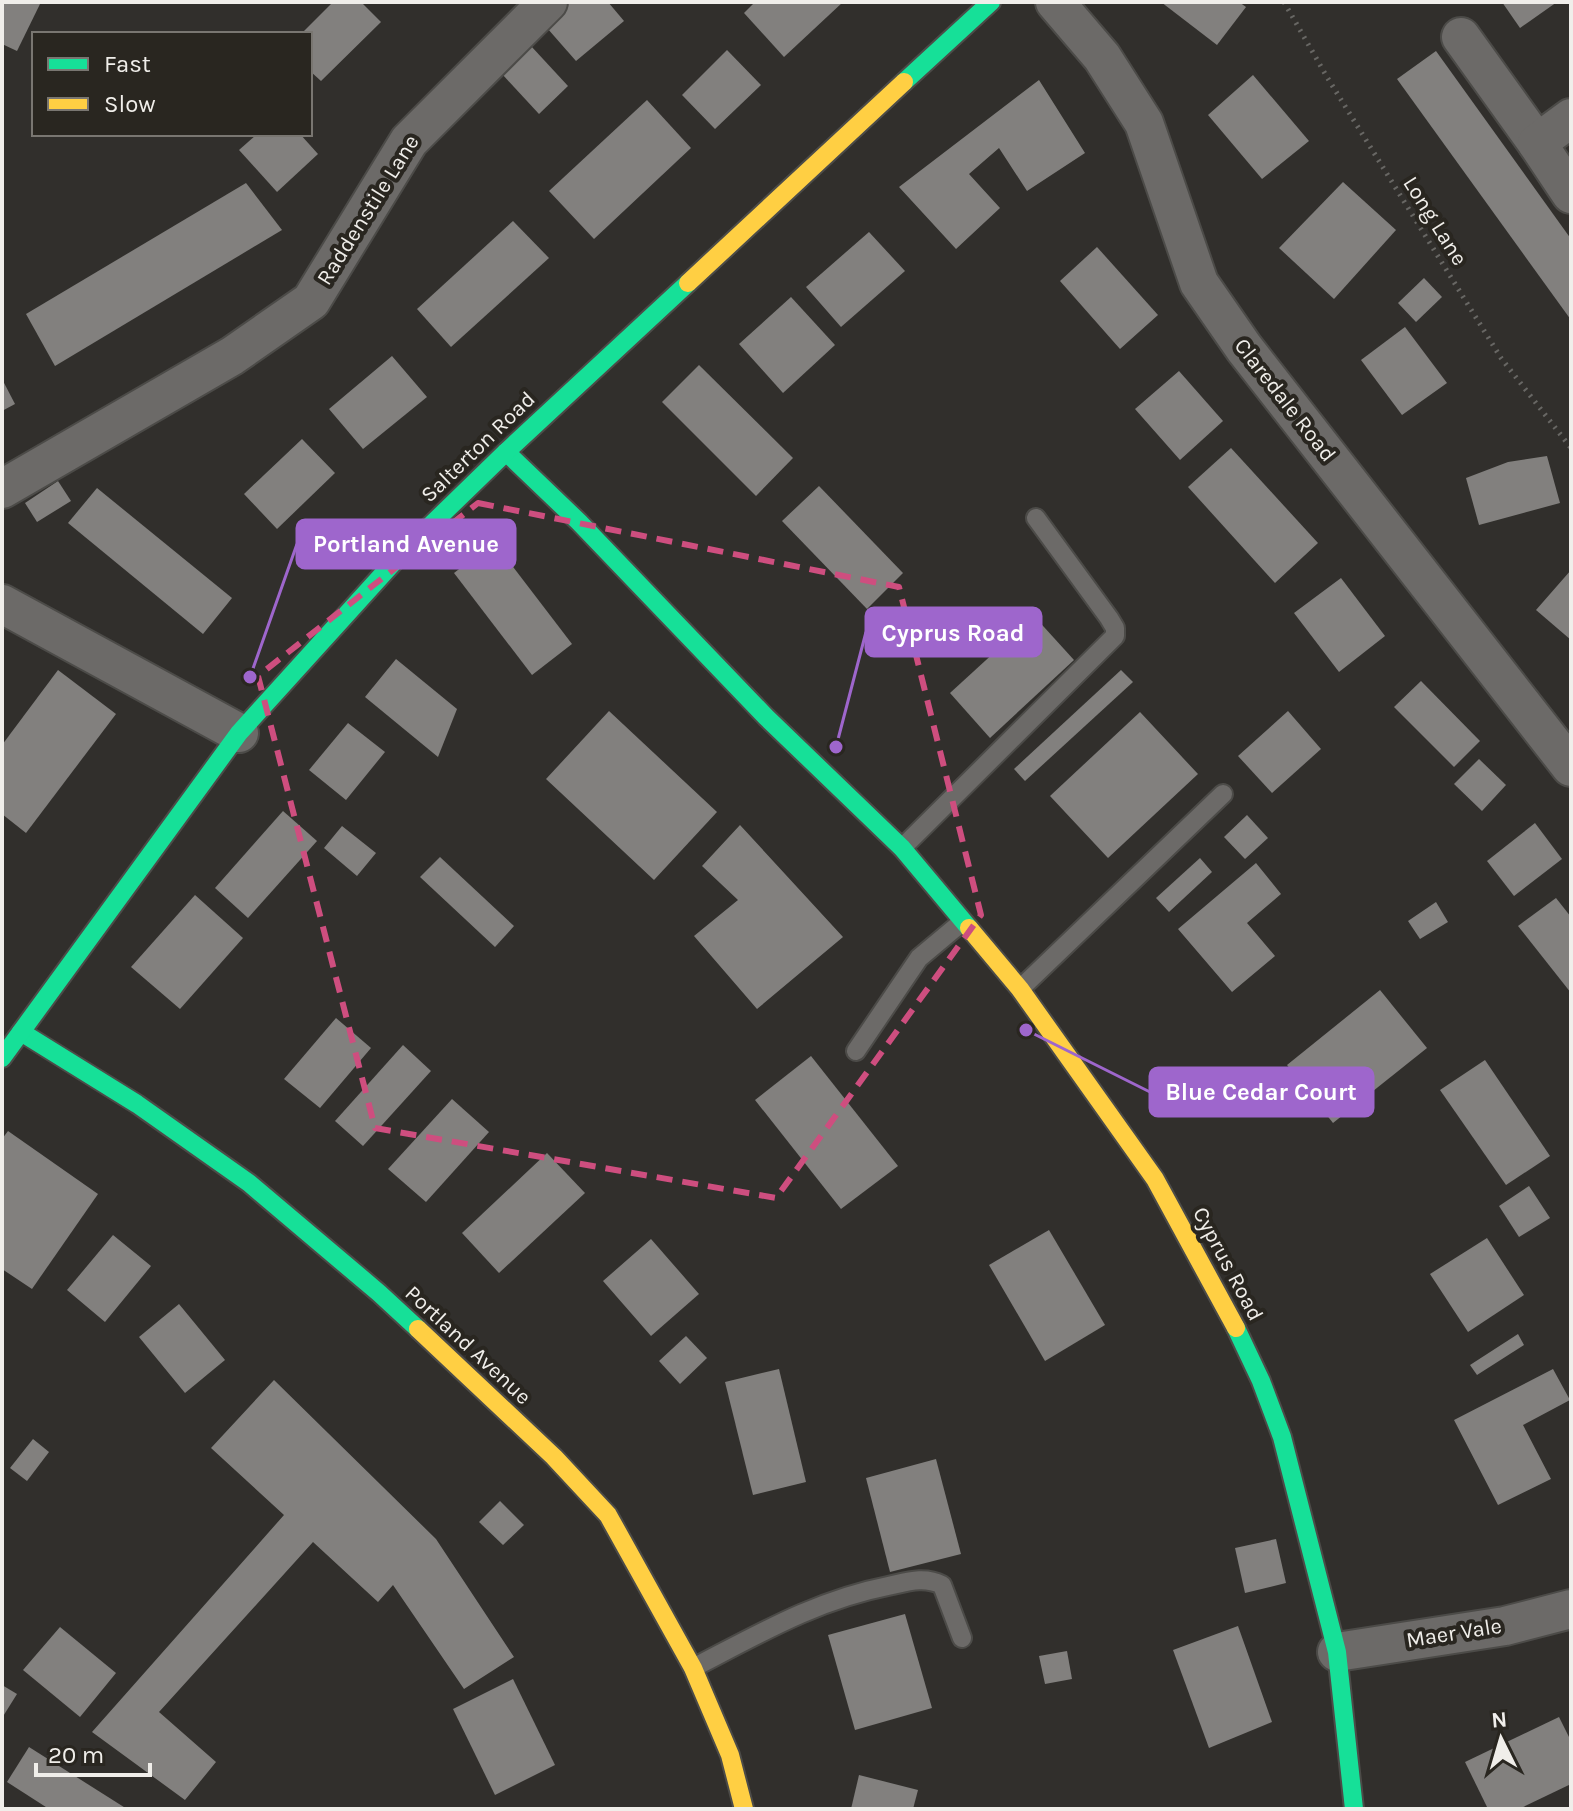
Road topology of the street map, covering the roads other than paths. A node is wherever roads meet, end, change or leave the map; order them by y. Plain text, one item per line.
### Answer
1 (548, 2) edge
2 (991, 2) edge
3 (1055, 2) edge
4 (1461, 37) dead end
5 (1571, 118) edge
6 (1537, 143) junction
7 (1571, 194) edge
8 (506, 452) junction
9 (2, 489) edge
10 (1036, 518) dead end
11 (2, 604) edge
12 (239, 733) junction
13 (1571, 767) edge
14 (1223, 794) dead end
15 (902, 848) junction
16 (962, 922) junction
17 (1020, 989) junction
18 (21, 1032) junction
19 (856, 1051) dead end
20 (2, 1058) edge
21 (1571, 1609) edge
22 (962, 1638) dead end
23 (1337, 1652) junction
24 (693, 1668) junction
25 (744, 1809) edge
26 (1354, 1809) edge

1 - 9 street, Raddenstile Lane
2 - 8 street, Salterton Road
3 - 13 street, Claredale Road
4 - 6 street
5 - 6 street
6 - 7 street
8 - 12 street, Salterton Road
8 - 15 street, Cyprus Road
10 - 15 lane
11 - 12 street
12 - 18 street, Salterton Road
14 - 17 lane
15 - 16 street, Cyprus Road
16 - 17 street, Cyprus Road
16 - 19 lane
17 - 23 street, Cyprus Road
18 - 20 street, Salterton Road
18 - 24 street, Portland Avenue
21 - 23 street, Maer Vale
22 - 24 lane
23 - 26 street, Cyprus Road
24 - 25 street, Portland Avenue

